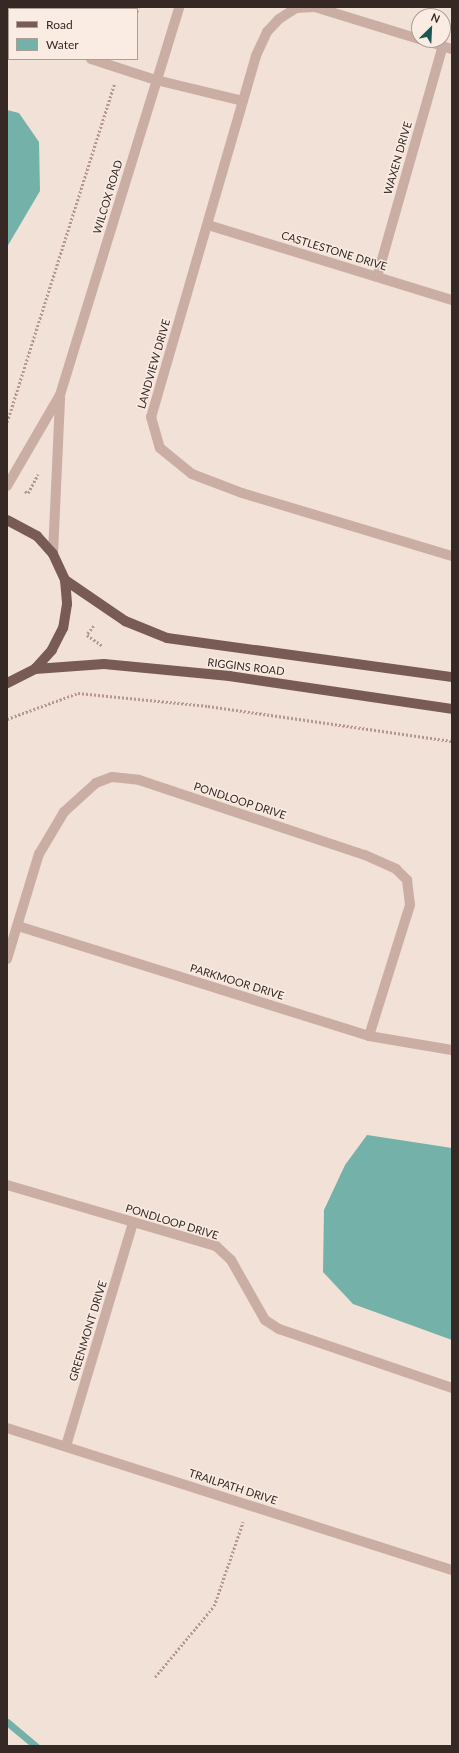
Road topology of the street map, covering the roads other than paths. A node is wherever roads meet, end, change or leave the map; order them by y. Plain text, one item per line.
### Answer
1 (179, 7) edge
2 (411, 37) edge
3 (447, 48) edge
4 (94, 60) edge
5 (156, 80) junction
6 (243, 101) junction
7 (208, 225) junction
8 (377, 277) junction
9 (452, 300) edge
10 (60, 395) junction
11 (7, 486) edge
12 (7, 520) edge
13 (53, 554) junction
14 (452, 556) edge
15 (65, 580) junction
16 (35, 668) junction
17 (452, 676) edge
18 (7, 683) edge
19 (452, 709) edge
20 (18, 926) junction
21 (7, 959) edge
22 (369, 1036) junction
23 (452, 1050) edge
24 (7, 1185) edge
25 (133, 1223) junction
26 (452, 1388) edge
27 (7, 1428) edge
28 (66, 1446) junction
29 (452, 1570) edge

1 - 5 street, WILCOX ROAD
2 - 6 street, LANDVIEW DRIVE
3 - 8 street, WAXEN DRIVE
4 - 5 street
5 - 6 street
5 - 10 street, WILCOX ROAD
6 - 7 street, LANDVIEW DRIVE
7 - 8 street, CASTLESTONE DRIVE
7 - 14 street, LANDVIEW DRIVE
8 - 9 street, CASTLESTONE DRIVE
10 - 11 street, WILCOX ROAD
10 - 13 street, WILCOX ROAD
12 - 13 main road
13 - 15 main road
15 - 16 main road
15 - 17 main road, RIGGINS ROAD
16 - 18 main road
16 - 19 main road, RIGGINS ROAD
20 - 21 street, PONDLOOP DRIVE
20 - 22 street, PARKMOOR DRIVE
20 - 22 street, PONDLOOP DRIVE
22 - 23 street, PARKMOOR DRIVE
24 - 25 street, PONDLOOP DRIVE
25 - 26 street, PONDLOOP DRIVE
25 - 28 street, GREENMONT DRIVE
27 - 28 street, TRAILPATH DRIVE
28 - 29 street, TRAILPATH DRIVE

